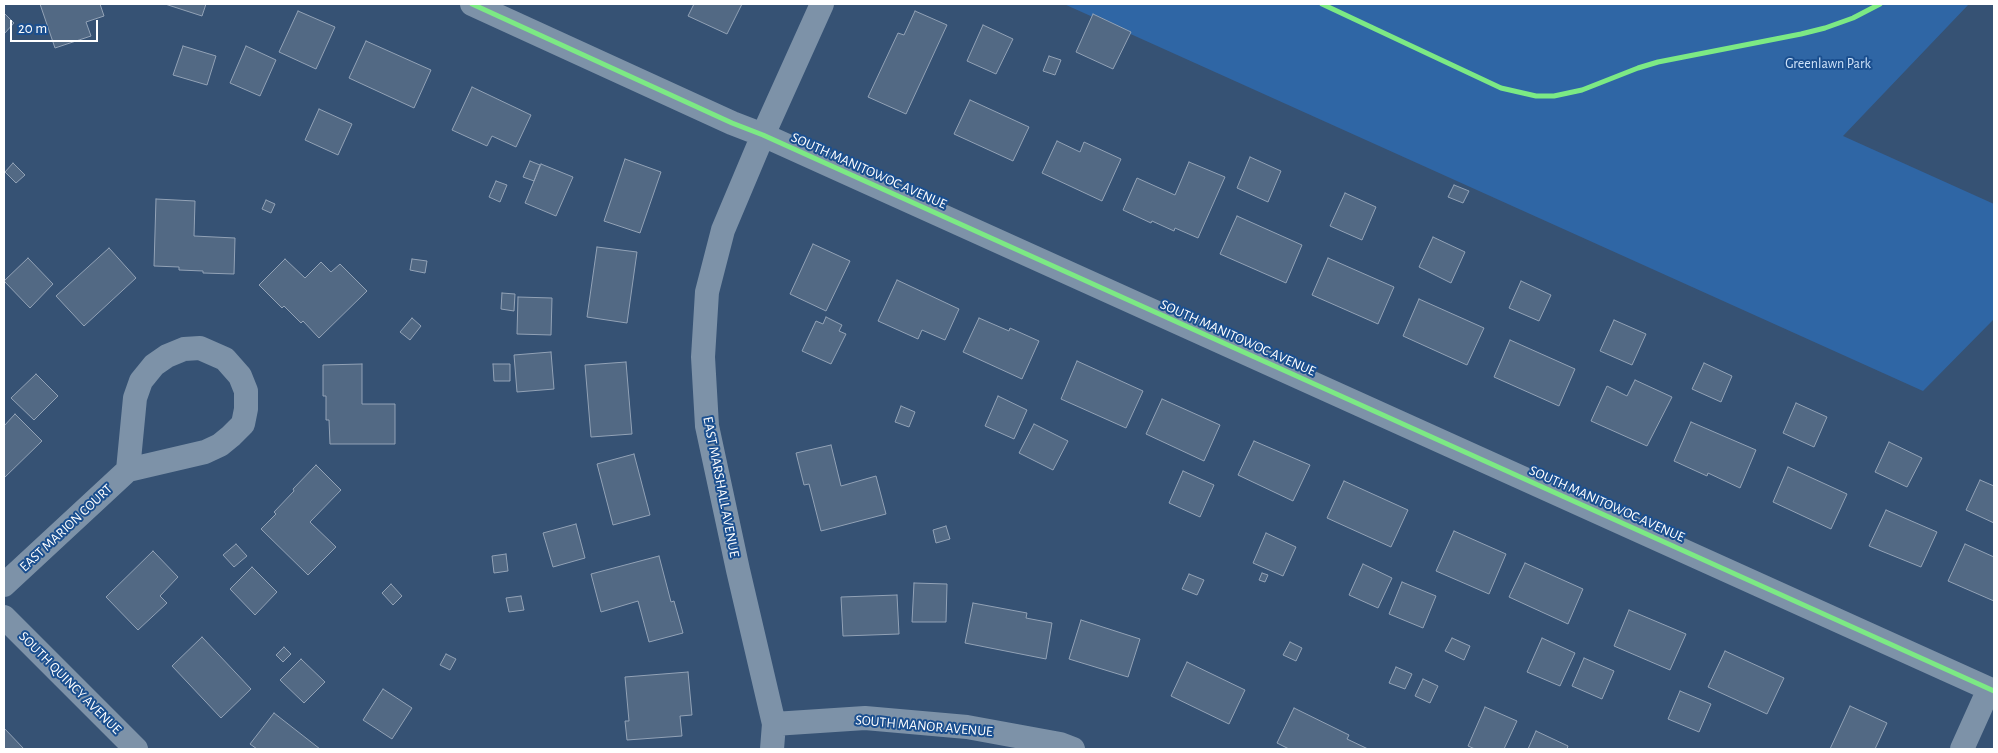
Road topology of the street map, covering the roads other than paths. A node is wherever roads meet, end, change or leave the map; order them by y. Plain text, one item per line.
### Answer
1 (472, 4) edge
2 (822, 4) edge
3 (762, 135) junction
4 (128, 470) junction
5 (4, 585) edge
6 (4, 617) edge
7 (1992, 690) edge
8 (774, 724) junction
9 (136, 749) edge
10 (772, 749) edge
11 (1073, 749) edge
12 (1962, 749) edge

1 - 3 street, SOUTH MANITOWOC AVENUE
2 - 3 street, EAST MARSHALL AVENUE
3 - 7 street, SOUTH MANITOWOC AVENUE
3 - 8 street, EAST MARSHALL AVENUE
4 - 4 street, EAST MARION COURT
4 - 5 street, EAST MARION COURT
6 - 9 street, SOUTH QUINCY AVENUE
7 - 12 street
8 - 10 street, EAST MARSHALL AVENUE
8 - 11 street, SOUTH MANOR AVENUE

